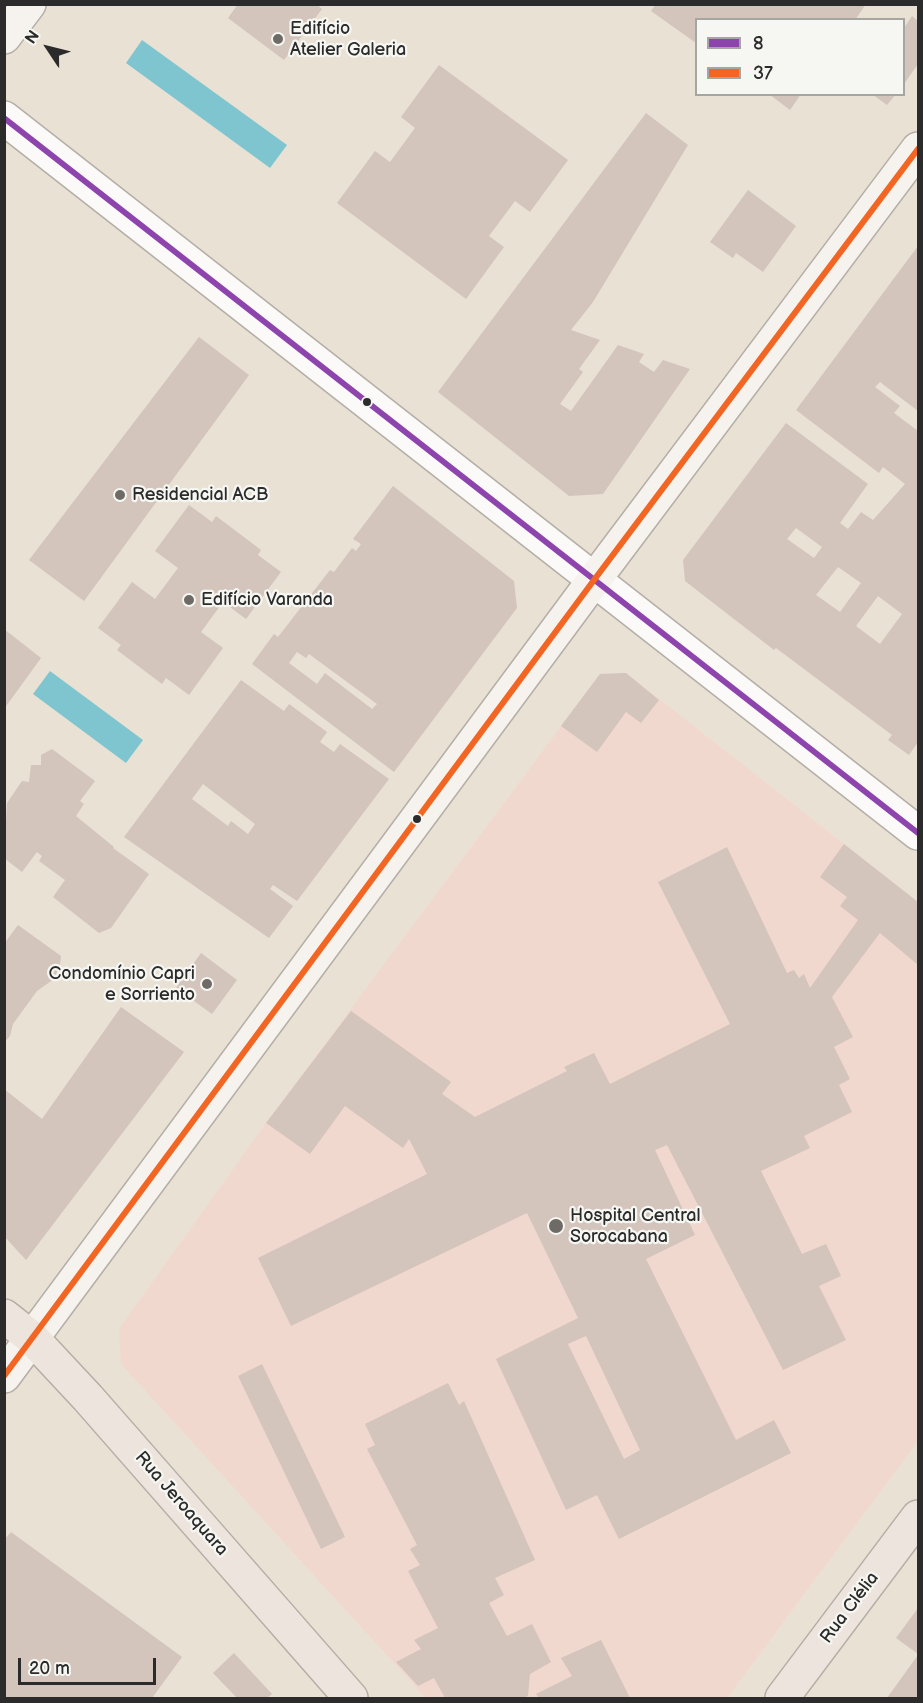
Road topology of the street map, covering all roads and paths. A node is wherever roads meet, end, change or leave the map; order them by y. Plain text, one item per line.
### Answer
1 (29, 4) edge
2 (4, 37) edge
3 (4, 118) edge
4 (918, 148) edge
5 (594, 580) junction
6 (918, 833) edge
7 (4, 1316) edge
8 (32, 1338) junction
9 (4, 1376) edge
10 (918, 1517) edge
11 (351, 1698) edge
12 (782, 1698) edge

1 - 2 street
3 - 5 street
4 - 5 street
5 - 6 street
5 - 8 street
7 - 8 main road, Rua Jeroaquara
8 - 9 street
8 - 11 main road, Rua Jeroaquara
10 - 12 main road, Rua Clélia

